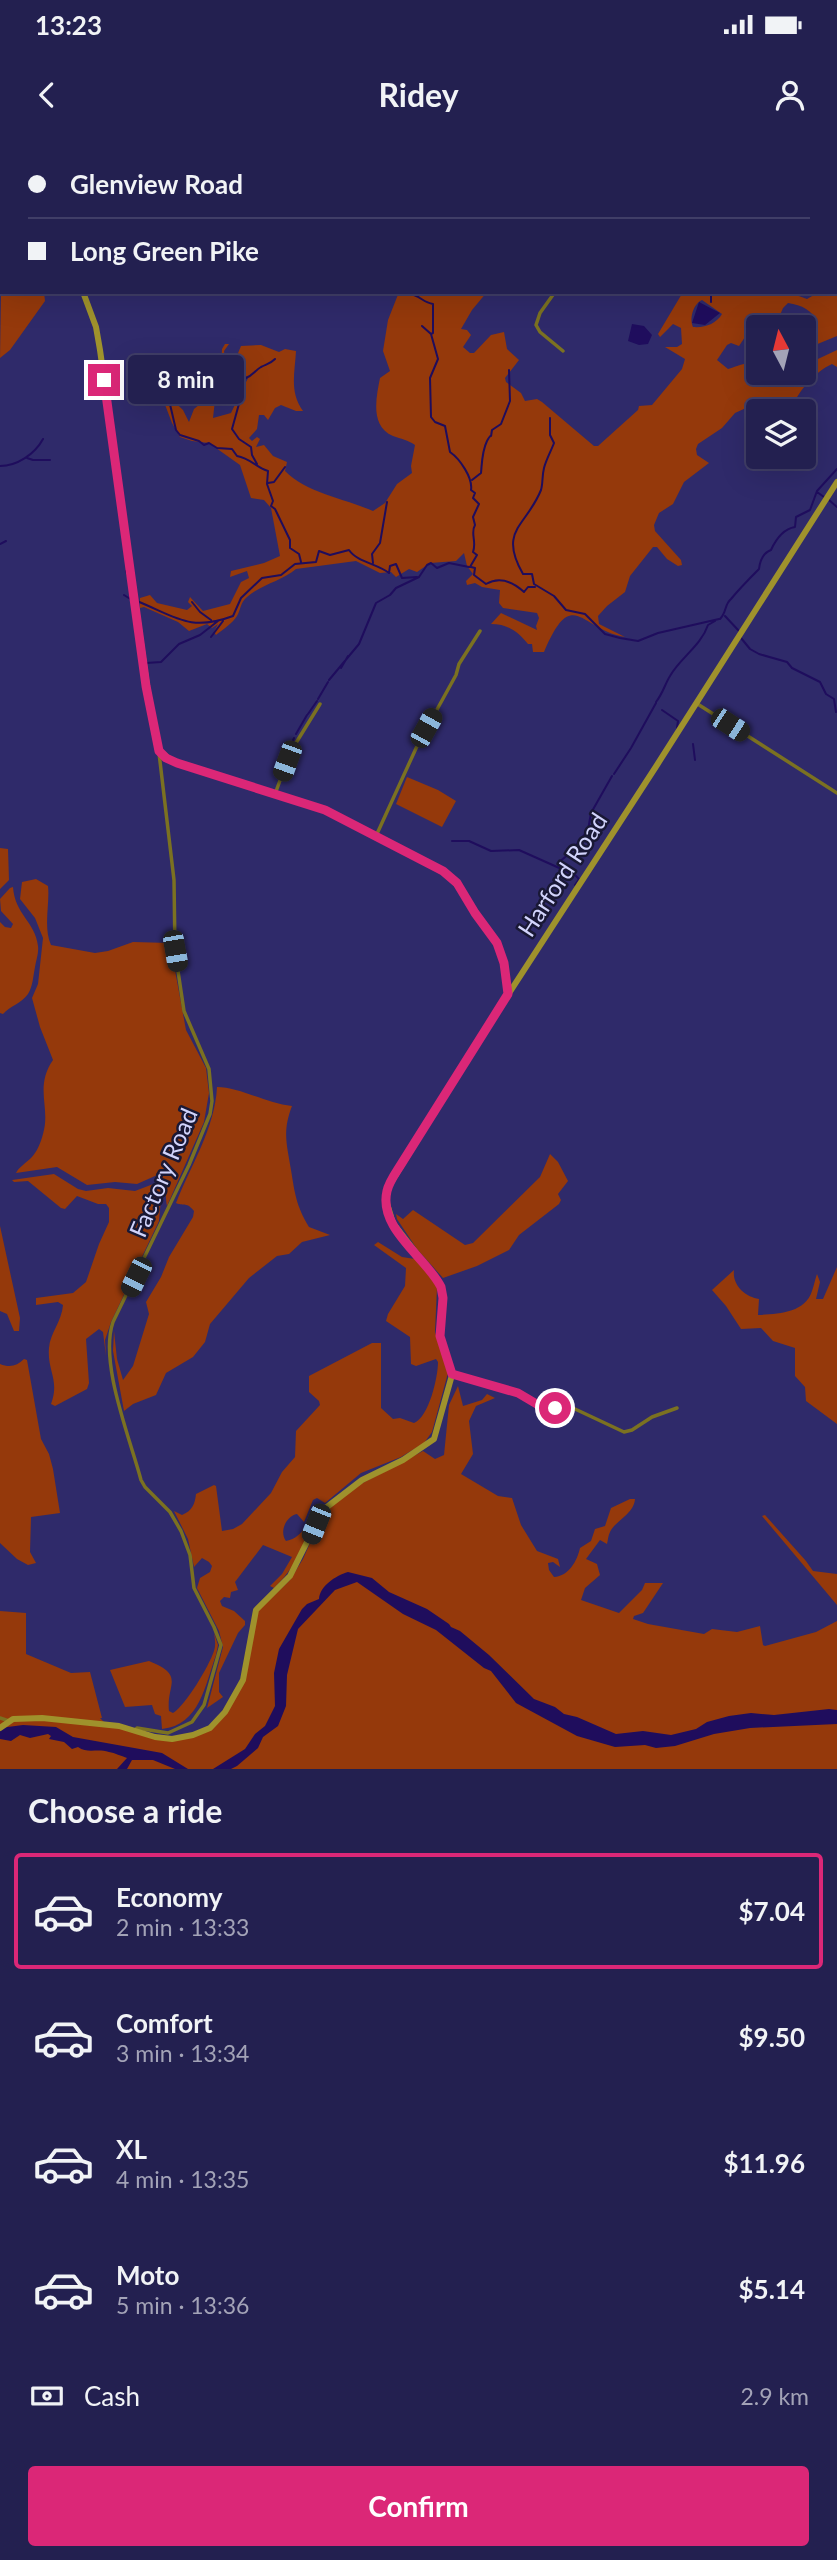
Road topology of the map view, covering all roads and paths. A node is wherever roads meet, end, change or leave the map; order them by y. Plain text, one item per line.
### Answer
1 (84, 294) edge
2 (554, 294) edge
3 (564, 351) dead end
4 (837, 482) edge
5 (480, 631) dead end
6 (696, 703) junction
7 (320, 704) dead end
8 (159, 751) junction
9 (837, 793) edge
10 (275, 794) junction
11 (376, 836) junction
12 (508, 994) junction
13 (452, 1374) junction
14 (677, 1408) dead end
15 (3, 1723) edge
16 (135, 1730) junction

1 - 8 main road
2 - 3 street
4 - 6 main road, Harford Road
5 - 11 street
6 - 9 street
6 - 12 main road, Harford Road
7 - 10 street
8 - 10 main road
8 - 16 street, Factory Road
10 - 11 main road
11 - 12 main road
12 - 13 main road, Harford Road
13 - 14 street
13 - 16 main road
15 - 16 main road

